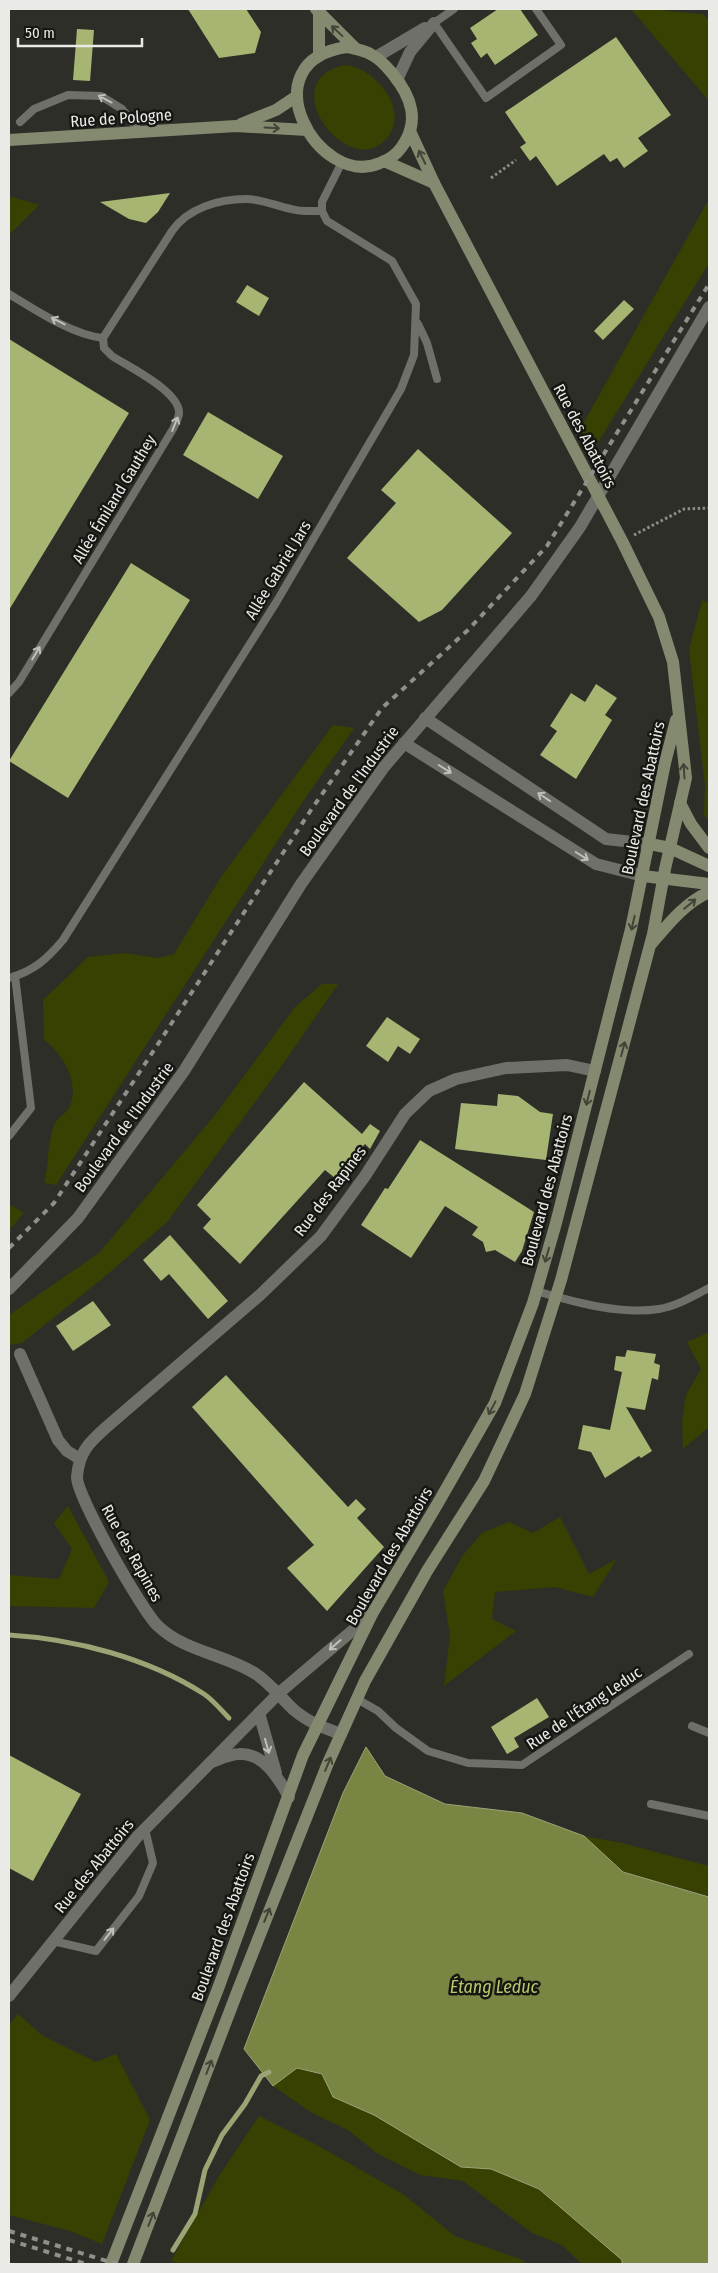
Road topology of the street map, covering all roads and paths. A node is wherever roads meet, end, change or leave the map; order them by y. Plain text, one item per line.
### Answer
1 (454, 9) edge
2 (536, 9) edge
3 (317, 11) edge
4 (434, 23) junction
5 (356, 49) junction
6 (319, 56) junction
7 (376, 57) junction
8 (397, 80) junction
9 (297, 96) junction
10 (20, 122) dead end
11 (236, 126) junction
12 (307, 130) junction
13 (410, 130) junction
14 (140, 132) junction
15 (9, 140) edge
16 (516, 160) dead end
17 (384, 161) junction
18 (342, 162) junction
19 (491, 178) dead end
20 (434, 183) junction
21 (322, 211) junction
22 (9, 294) edge
23 (709, 307) edge
24 (417, 320) junction
25 (103, 338) junction
26 (437, 379) dead end
27 (709, 508) edge
28 (622, 541) junction
29 (9, 693) edge
30 (678, 713) junction
31 (424, 718) junction
32 (404, 743) junction
33 (680, 803) junction
34 (650, 844) junction
35 (670, 848) junction
36 (709, 848) edge
37 (709, 866) edge
38 (643, 876) junction
39 (664, 878) junction
40 (709, 884) edge
41 (709, 892) edge
42 (651, 945) junction
43 (12, 977) edge
44 (595, 1071) junction
45 (9, 1136) edge
46 (709, 1288) edge
47 (9, 1289) edge
48 (536, 1291) junction
49 (556, 1297) junction
50 (20, 1354) dead end
51 (80, 1458) junction
52 (372, 1614) junction
53 (690, 1654) dead end
54 (279, 1693) junction
55 (357, 1699) junction
56 (259, 1713) junction
57 (318, 1725) junction
58 (692, 1726) dead end
59 (709, 1733) edge
60 (341, 1734) junction
61 (210, 1762) junction
62 (278, 1778) junction
63 (289, 1796) junction
64 (651, 1804) dead end
65 (709, 1816) edge
66 (145, 1829) junction
67 (53, 1941) junction
68 (9, 1996) edge
69 (111, 2264) edge
70 (133, 2264) edge

1 - 4 lane
2 - 4 lane
5 -> 3 street
3 - 6 street
4 - 7 street
4 - 8 street
5 - 6 street
5 - 7 street
6 - 9 street
7 - 8 street
8 - 13 street
9 - 11 street, Rue de Pologne
9 - 12 street
14 -> 10 lane
11 -> 12 street, Rue de Pologne
11 - 14 street, Rue de Pologne
12 - 18 street
13 - 17 street
20 -> 13 street, Rue des Abattoirs
14 - 15 street, Rue de Pologne
16 - 19 path
17 - 18 street
17 - 20 street
18 - 21 lane
20 - 28 street, Rue des Abattoirs
21 - 24 lane, Allée Gabriel Jars
21 - 25 lane
25 -> 22 lane
23 - 31 street, Boulevard de l'Industrie
24 - 26 lane
24 - 43 lane, Allée Gabriel Jars
29 -> 25 lane, Allée Émiland Gauthey
27 - 28 path
28 - 30 street, Rue des Abattoirs
33 -> 30 street, Boulevard des Abattoirs
30 - 34 street, Boulevard des Abattoirs
31 - 32 street, Boulevard de l'Industrie
34 -> 31 street
32 -> 38 street
32 - 47 street, Boulevard de l'Industrie
33 - 35 street, Boulevard des Abattoirs
33 - 36 street
34 - 35 street
34 - 38 street, Boulevard des Abattoirs
35 - 37 street
35 - 39 street, Boulevard des Abattoirs
38 - 39 street
38 -> 44 street, Boulevard des Abattoirs
39 - 40 street
39 - 42 street, Boulevard des Abattoirs
42 -> 41 street
49 -> 42 street, Boulevard des Abattoirs
43 - 45 lane
44 -> 48 street, Boulevard des Abattoirs
44 - 51 street, Rue des Rapines
46 - 49 lane
48 - 49 lane
48 -> 52 street, Boulevard des Abattoirs
49 - 55 street, Boulevard des Abattoirs
50 - 51 street
51 - 54 street, Rue des Rapines
52 -> 54 street, Rue des Abattoirs
52 - 57 street, Boulevard des Abattoirs
53 - 55 lane, Rue de l'Étang Leduc
54 - 56 street, Rue des Abattoirs
54 - 57 street, Rue des Rapines
55 - 60 street, Boulevard des Abattoirs
56 - 61 street, Rue des Abattoirs
56 -> 62 street
57 - 60 street, Rue des Rapines
57 - 63 street, Boulevard des Abattoirs
58 - 59 lane
70 -> 60 street, Boulevard des Abattoirs
61 - 62 street
61 - 66 street, Rue des Abattoirs
62 - 63 street
63 - 69 street, Boulevard des Abattoirs
64 - 65 lane
66 - 67 street, Rue des Abattoirs
67 -> 66 lane
67 - 68 street, Rue des Abattoirs

